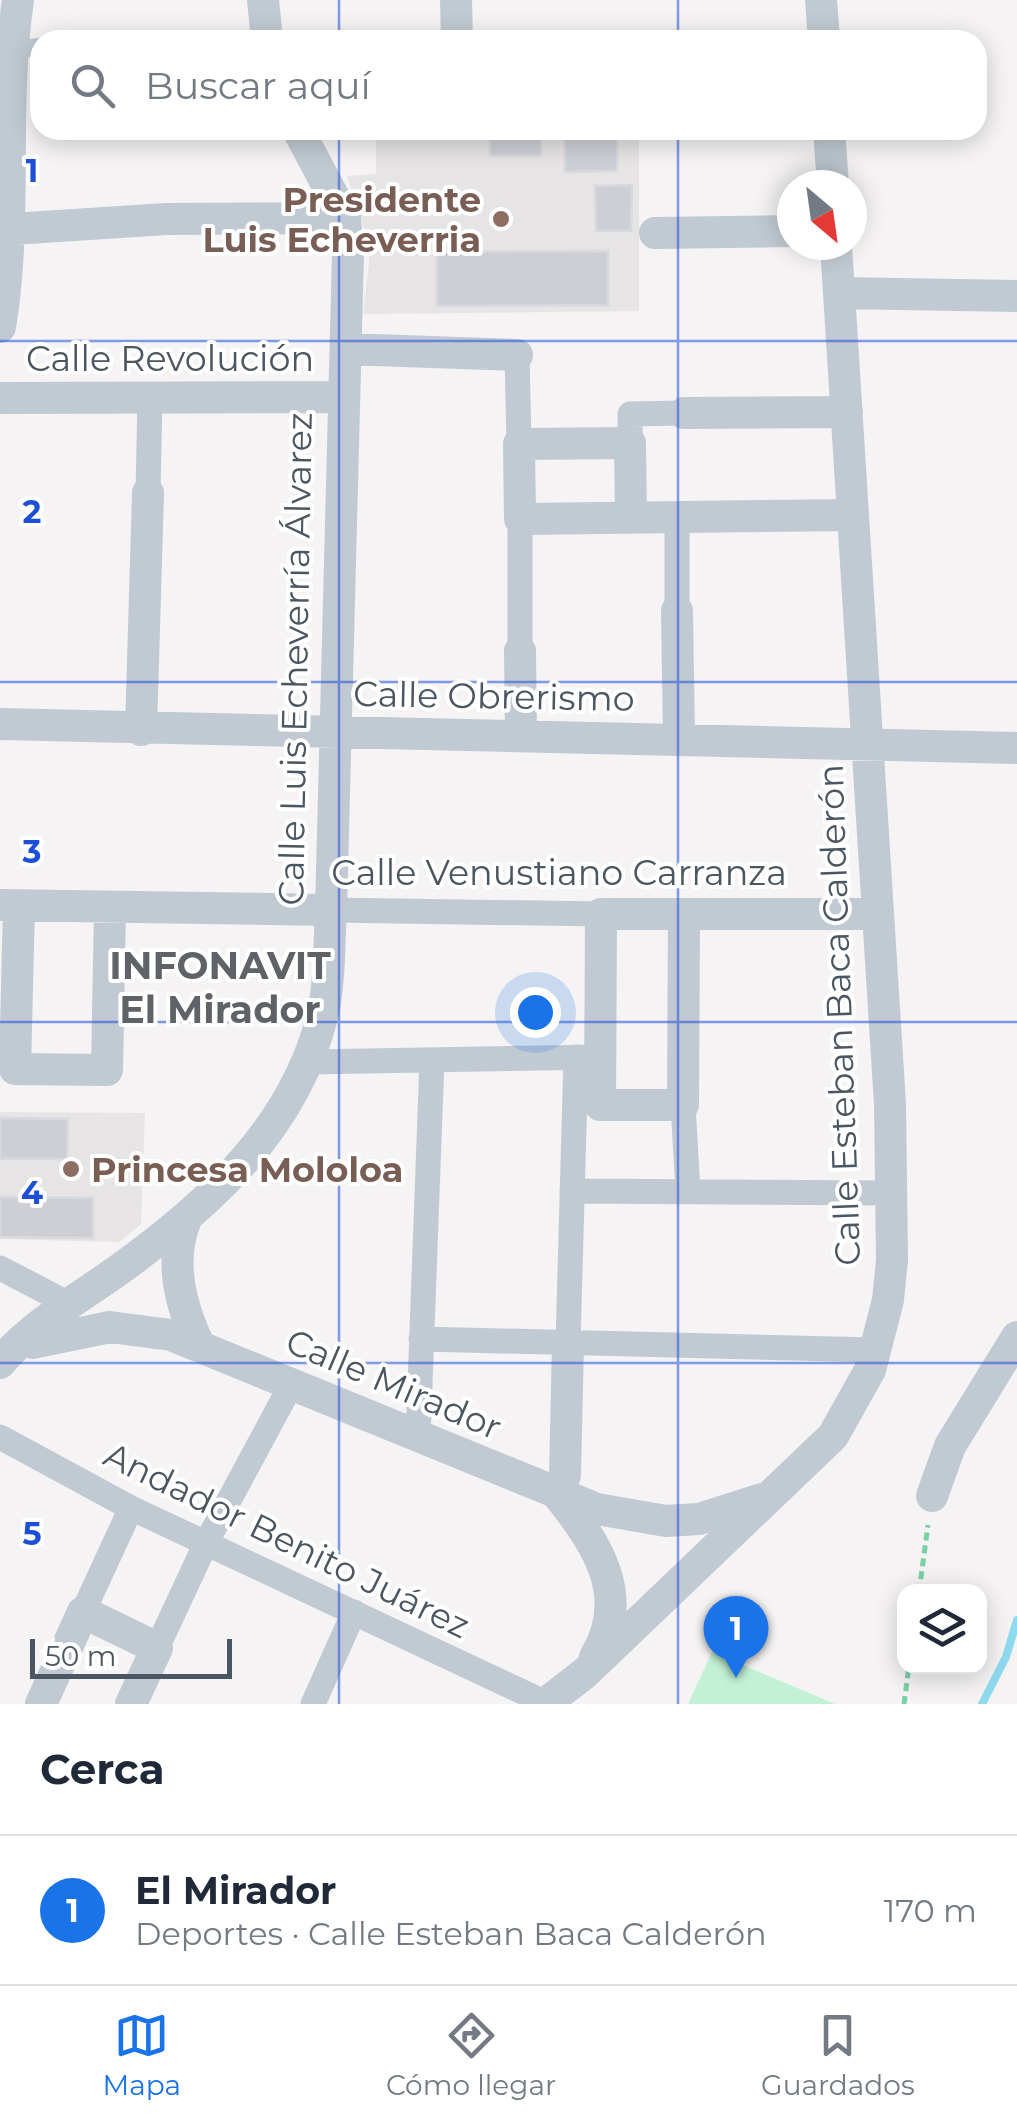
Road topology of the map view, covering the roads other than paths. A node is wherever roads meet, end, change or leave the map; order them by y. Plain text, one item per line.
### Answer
1 (18, 0) edge
2 (264, 0) edge
3 (456, 0) edge
4 (821, 0) edge
5 (266, 30) edge
6 (456, 30) edge
7 (823, 30) edge
8 (25, 48) edge
9 (303, 140) edge
10 (830, 140) edge
11 (832, 170) edge
12 (8, 213) edge
13 (346, 218) junction
14 (777, 231) edge
15 (656, 234) dead end
16 (837, 260) edge
17 (839, 293) junction
18 (1017, 296) edge
19 (2, 307) edge
20 (346, 349) junction
21 (516, 355) joint
22 (150, 397) junction
23 (340, 397) junction
24 (0, 398) edge
25 (847, 412) junction
26 (684, 413) joint
27 (630, 443) junction
28 (519, 444) junction
29 (148, 493) joint
30 (853, 515) junction
31 (677, 517) junction
32 (631, 518) junction
33 (520, 519) junction
34 (678, 612) joint
35 (520, 651) joint
36 (0, 724) edge
37 (141, 730) junction
38 (334, 733) junction
39 (521, 736) junction
40 (678, 739) junction
41 (867, 744) junction
42 (1017, 748) edge
43 (9, 905) edge
44 (110, 907) junction
45 (331, 910) junction
46 (602, 914) junction
47 (684, 914) junction
48 (878, 914) junction
49 (8, 1049) edge
50 (588, 1057) junction
51 (432, 1060) junction
52 (308, 1062) junction
53 (682, 1106) junction
54 (572, 1190) junction
55 (688, 1191) junction
56 (891, 1193) junction
57 (187, 1217) junction
58 (0, 1268) edge
59 (71, 1305) junction
60 (1017, 1337) edge
61 (422, 1339) junction
62 (568, 1342) junction
63 (199, 1345) junction
64 (876, 1350) junction
65 (4, 1358) edge
66 (291, 1384) junction
67 (0, 1436) edge
68 (418, 1438) junction
69 (776, 1494) junction
70 (558, 1495) junction
71 (932, 1496) road end
72 (131, 1508) junction
73 (206, 1543) junction
74 (84, 1612) junction
75 (354, 1612) junction
76 (156, 1648) junction
77 (585, 1672) junction
78 (41, 1704) edge
79 (131, 1704) edge
80 (313, 1704) edge
81 (546, 1704) edge

1 - 8 street
2 - 5 street
3 - 6 street
4 - 7 street
8 - 12 street
9 - 13 street, Calle Luis Echeverría Álvarez
10 - 11 street
12 - 13 street
12 - 19 street
13 - 20 street, Calle Luis Echeverría Álvarez
14 - 15 street
16 - 17 street, Calle Esteban Baca Calderón
17 - 18 street
17 - 25 street, Calle Esteban Baca Calderón
20 - 21 street, Calle Revolución
20 - 23 street, Calle Luis Echeverría Álvarez
21 - 28 street
22 - 23 street, Calle Revolución
22 - 24 street, Calle Revolución
22 - 29 street
23 - 38 street, Calle Luis Echeverría Álvarez
25 - 26 street
25 - 30 street, Calle Esteban Baca Calderón
26 - 27 street
27 - 28 street
27 - 32 street
28 - 33 street
29 - 37 street
30 - 31 street
30 - 41 street, Calle Esteban Baca Calderón
31 - 32 street
31 - 34 street
32 - 33 street
33 - 35 street
34 - 40 street
35 - 39 street
36 - 37 street, Calle Obrerismo
37 - 38 street, Calle Obrerismo
38 - 39 street, Calle Obrerismo
38 - 45 street, Calle Luis Echeverría Álvarez
39 - 40 street, Calle Obrerismo
40 - 41 street, Calle Obrerismo
41 - 42 street, Calle Obrerismo
41 - 48 street, Calle Esteban Baca Calderón
43 - 44 street, Calle Venustiano Carranza
43 - 49 street
44 - 45 street, Calle Venustiano Carranza
44 - 49 street
45 - 46 street, Calle Venustiano Carranza
45 - 52 street, Calle Luis Echeverría Álvarez
46 - 47 street, Calle Venustiano Carranza
46 - 50 street
47 - 48 street, Calle Venustiano Carranza
47 - 53 street
48 - 56 street, Calle Esteban Baca Calderón
50 - 51 street
50 - 53 street
50 - 54 street
51 - 52 street
51 - 61 street
52 - 57 street, Calle Luis Echeverría Álvarez
53 - 55 street
54 - 55 street
54 - 62 street
55 - 56 street
56 - 64 street, Calle Esteban Baca Calderón
57 - 59 street, Calle Luis Echeverría Álvarez
57 - 63 street
58 - 59 street
59 - 65 street, Calle Luis Echeverría Álvarez
60 - 71 street
61 - 62 street
61 - 68 street
62 - 64 street
62 - 70 street
63 - 65 street, Calle Mirador
63 - 66 street, Calle Mirador
64 - 69 street, Calle Esteban Baca Calderón
66 - 68 street, Calle Mirador
66 - 73 street
67 - 72 street, Andador Benito Juárez
68 - 70 street, Calle Mirador
69 - 70 street, Calle Mirador
69 - 77 street, Calle Esteban Baca Calderón
70 - 77 street
72 - 73 street, Andador Benito Juárez
72 - 74 street
73 - 75 street, Andador Benito Juárez
73 - 76 street
74 - 76 street
74 - 78 street
75 - 80 street
75 - 81 street, Andador Benito Juárez
76 - 79 street
77 - 81 street, Calle Esteban Baca Calderón

